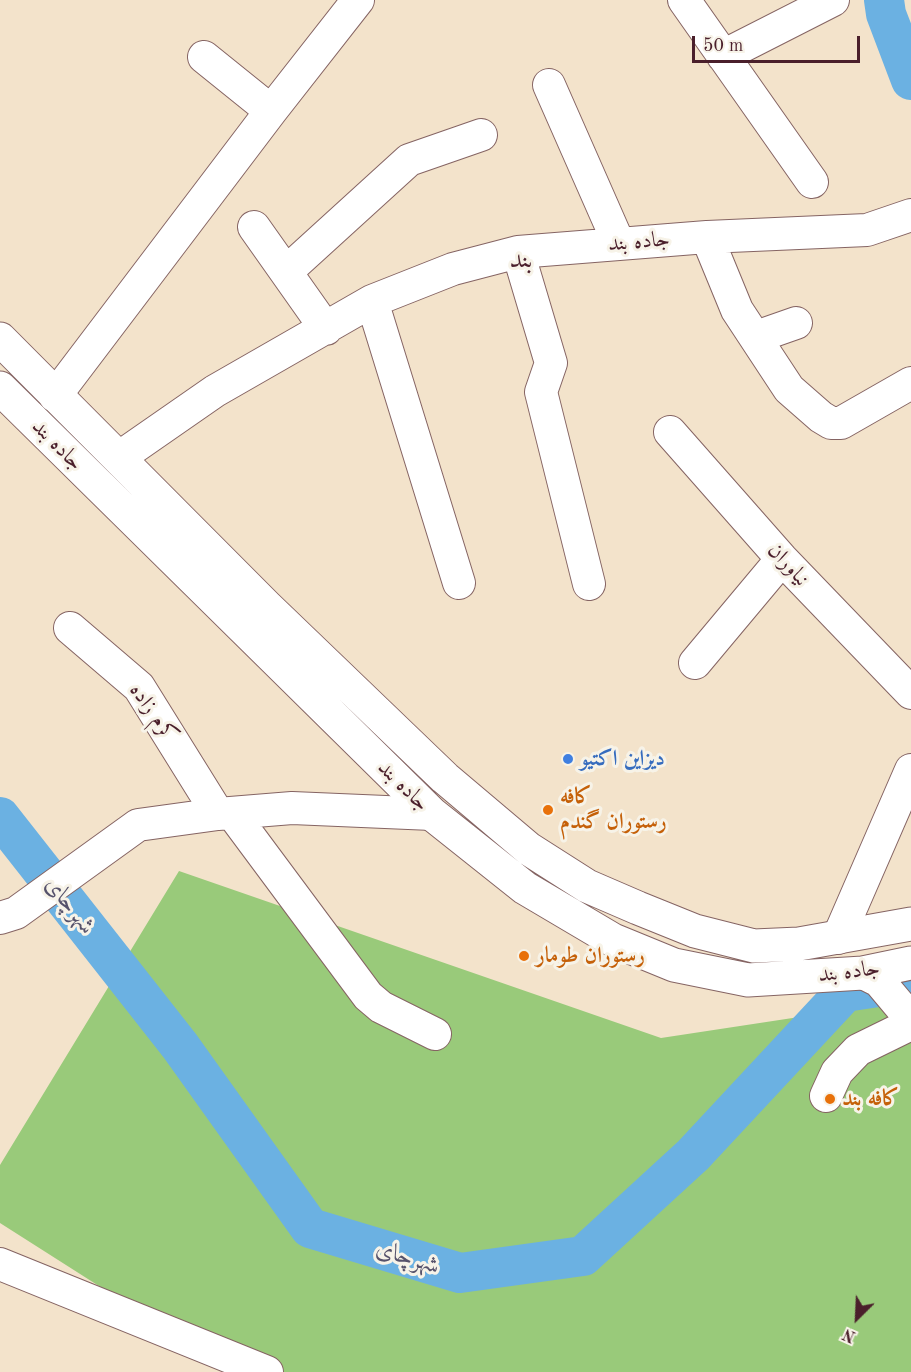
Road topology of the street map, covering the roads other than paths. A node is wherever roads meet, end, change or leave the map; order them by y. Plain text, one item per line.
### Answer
1 (358, 0) edge
2 (684, 0) edge
3 (833, 0) edge
4 (723, 56) junction
5 (204, 57) dead end
6 (549, 85) dead end
7 (271, 111) junction
8 (481, 135) dead end
9 (812, 182) dead end
10 (911, 215) edge
11 (254, 227) dead end
12 (706, 237) junction
13 (620, 244) junction
14 (518, 252) junction
15 (286, 272) junction
16 (372, 302) junction
17 (796, 323) dead end
18 (326, 329) junction
19 (756, 337) junction
20 (0, 339) edge
21 (911, 383) edge
22 (0, 388) edge
23 (55, 396) junction
24 (670, 432) dead end
25 (120, 457) junction
26 (782, 559) junction
27 (459, 583) dead end
28 (589, 585) dead end
29 (254, 616) junction
30 (70, 628) dead end
31 (695, 663) dead end
32 (911, 693) edge
33 (911, 770) edge
34 (225, 814) junction
35 (432, 814) junction
36 (8, 915) edge
37 (911, 924) edge
38 (838, 938) junction
39 (911, 963) edge
40 (871, 977) junction
41 (435, 1034) dead end
42 (826, 1096) dead end
43 (0, 1264) edge
44 (267, 1372) edge

1 - 7 street
2 - 4 street
3 - 4 street
4 - 9 street
5 - 7 street
6 - 13 street
7 - 23 street
8 - 15 street
10 - 12 street, جاده بند
11 - 15 street
12 - 13 street, جاده بند
12 - 19 street
13 - 14 street, جاده بند
14 - 16 street, جاده بند
14 - 28 street
15 - 18 street
16 - 18 street, جاده بند
16 - 27 street
17 - 19 street
18 - 25 street, جاده بند
19 - 21 street
20 - 23 main road, جاده بند
22 - 29 main road, جاده بند
23 - 25 main road, جاده بند
24 - 26 street, نیاوران
25 - 29 main road, جاده بند
26 - 31 street
26 - 32 street, نیاوران
29 - 35 main road, جاده بند
29 - 38 main road, جاده بند
30 - 34 street, کرم زاده
33 - 38 street
34 - 35 street
34 - 36 street
34 - 41 street, کرم زاده
35 - 40 main road, جاده بند
37 - 38 main road, جاده بند
39 - 40 main road, جاده بند
40 - 42 street
43 - 44 street

